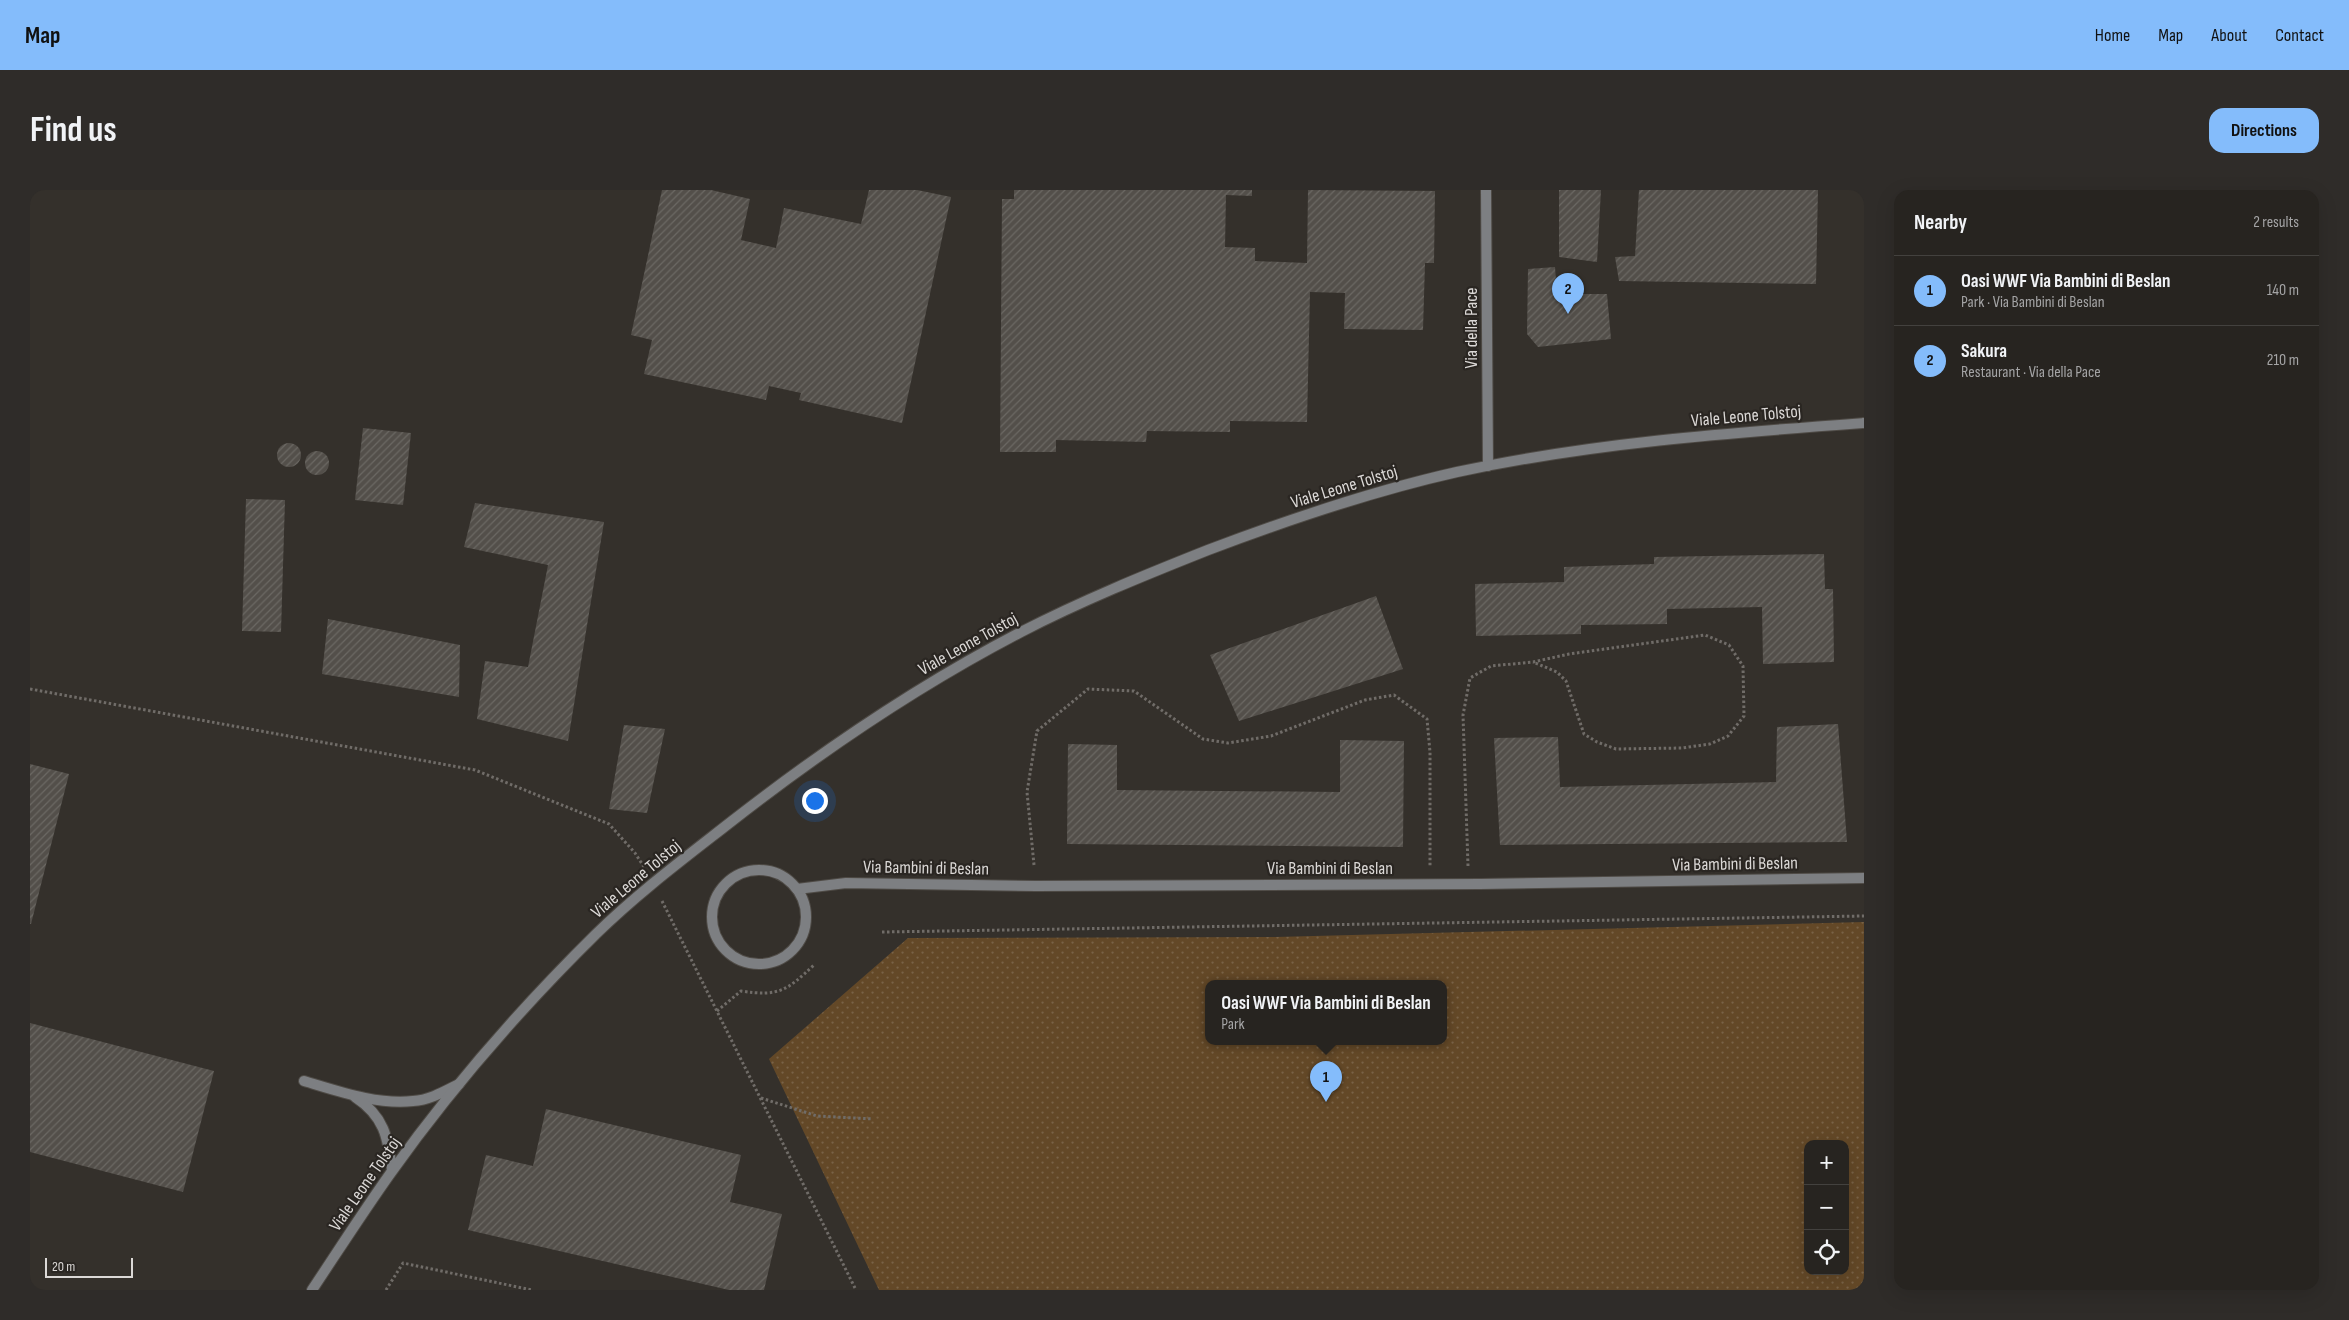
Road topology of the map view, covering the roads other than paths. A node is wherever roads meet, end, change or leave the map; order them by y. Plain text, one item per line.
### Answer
1 (1486, 190) edge
2 (1864, 423) edge
3 (1488, 466) junction
4 (1864, 878) edge
5 (797, 889) junction
6 (304, 1081) dead end
7 (461, 1083) junction
8 (350, 1094) junction
9 (392, 1170) junction
10 (312, 1290) edge

1 - 3 street, Via della Pace
2 - 3 street, Viale Leone Tolstoj
3 - 7 street, Viale Leone Tolstoj
4 - 5 street, Via Bambini di Beslan
5 - 5 street
6 - 8 street
7 - 8 street
7 - 9 street, Viale Leone Tolstoj
8 - 9 street
9 - 10 street, Viale Leone Tolstoj

